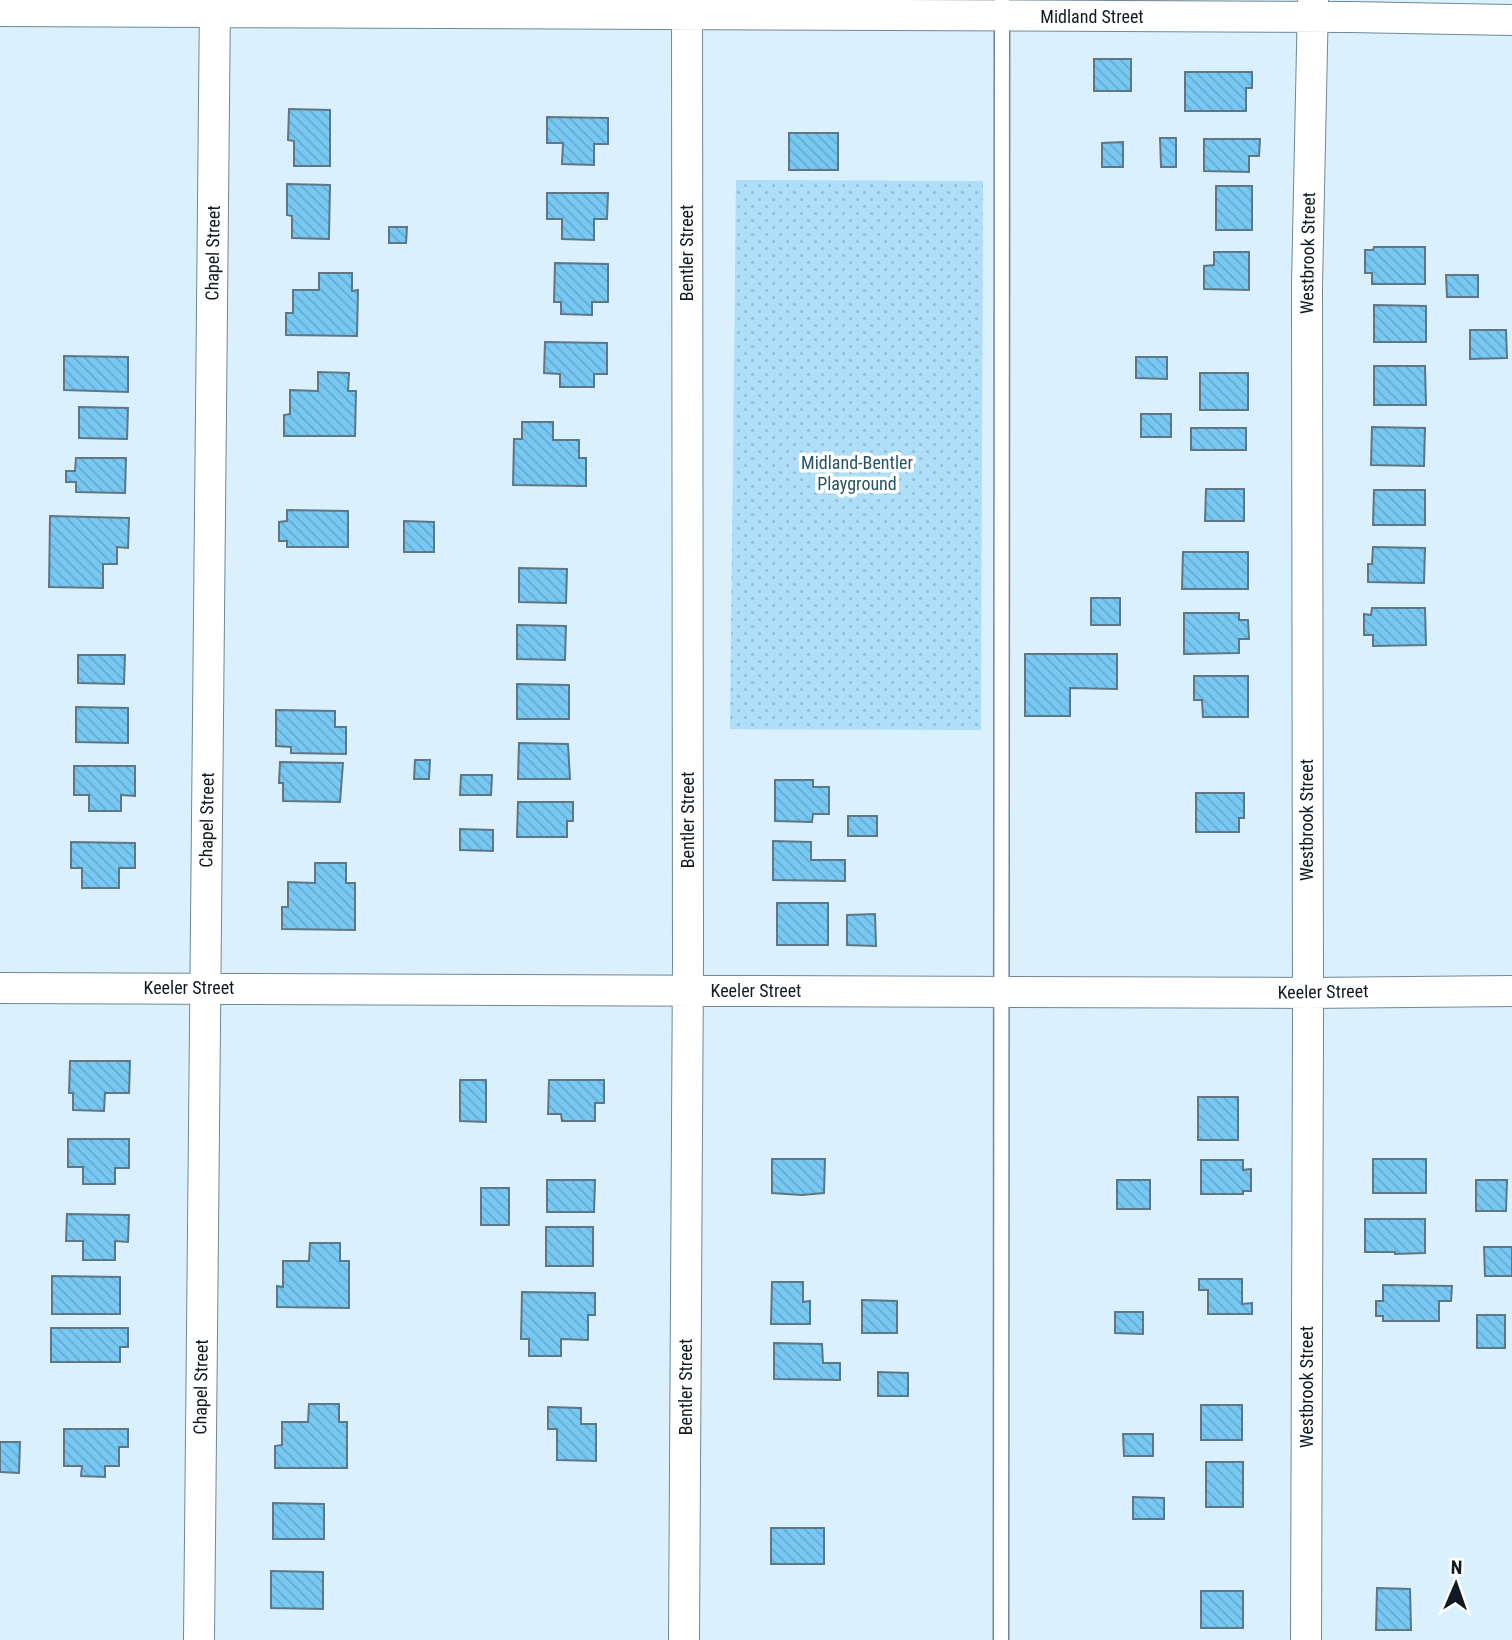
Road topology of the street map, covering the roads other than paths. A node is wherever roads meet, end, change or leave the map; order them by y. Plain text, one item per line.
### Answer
1 (215, 6) edge
2 (687, 8) edge
3 (1002, 8) edge
4 (1313, 9) edge
5 (0, 11) edge
6 (1512, 20) edge
7 (0, 988) edge
8 (206, 988) junction
9 (688, 990) junction
10 (1512, 991) edge
11 (1003, 992) junction
12 (1308, 993) junction
13 (199, 1640) edge
14 (684, 1640) edge
15 (1001, 1640) edge
16 (1306, 1640) edge

1 - 2 street, Midland Street
1 - 5 street, Midland Street
1 - 8 street, Chapel Street
2 - 3 street, Midland Street
2 - 9 street, Bentler Street
3 - 4 street, Midland Street
3 - 11 lane
4 - 6 street, Midland Street
4 - 12 street, Westbrook Street
7 - 8 street, Keeler Street
8 - 9 street, Keeler Street
8 - 13 street, Chapel Street
9 - 11 street, Keeler Street
9 - 14 street, Bentler Street
10 - 12 street, Keeler Street
11 - 12 street, Keeler Street
11 - 15 lane
12 - 16 street, Westbrook Street

